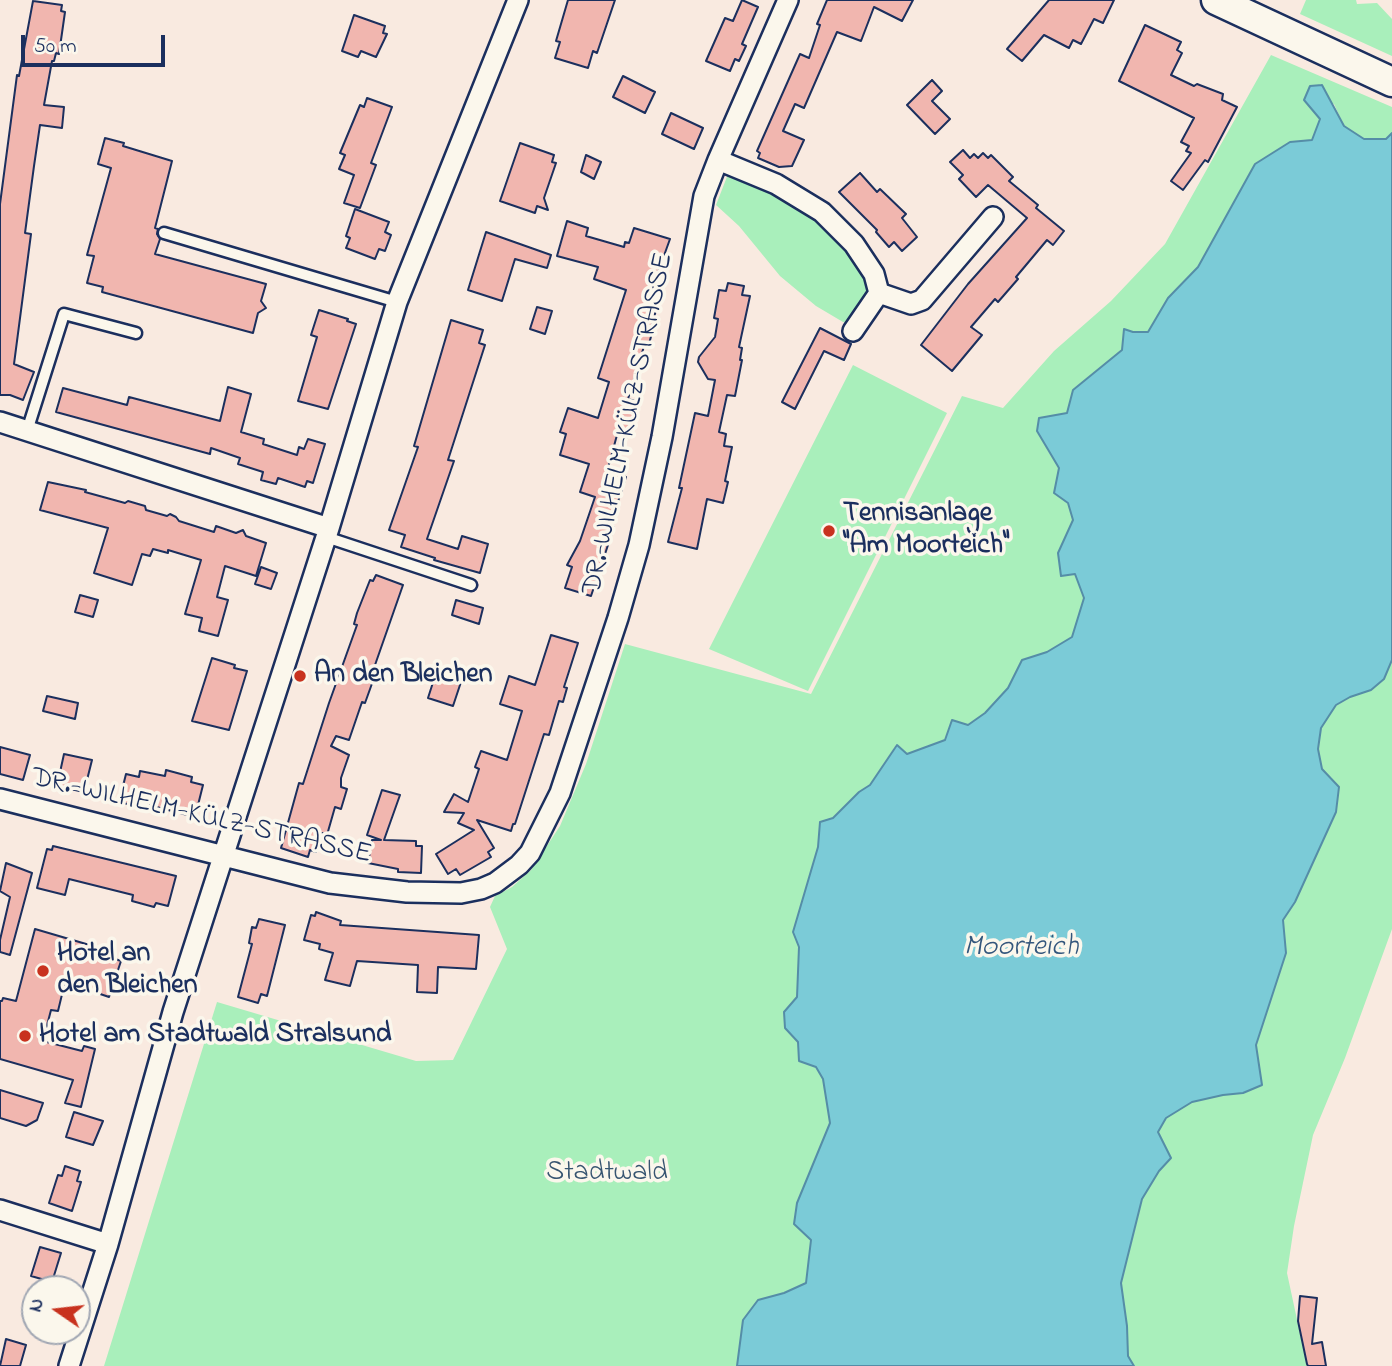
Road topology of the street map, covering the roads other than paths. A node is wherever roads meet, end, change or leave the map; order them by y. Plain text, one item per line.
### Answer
1 (517, 0) edge
2 (789, 0) edge
3 (1216, 0) edge
4 (1392, 82) edge
5 (718, 160) junction
6 (993, 217) dead end
7 (164, 233) dead end
8 (879, 293) junction
9 (397, 302) junction
10 (853, 331) dead end
11 (136, 333) dead end
12 (0, 422) edge
13 (27, 431) junction
14 (328, 532) junction
15 (471, 585) dead end
16 (0, 799) edge
17 (224, 855) junction
18 (0, 1210) edge
19 (108, 1244) junction
20 (69, 1366) edge

1 - 9 street
2 - 5 street, DR.-WILHELM-KÜLZ-STRASSE
3 - 4 main road
5 - 8 street
5 - 17 street, DR.-WILHELM-KÜLZ-STRASSE
6 - 8 street
7 - 9 lane
8 - 10 street
9 - 14 street
11 - 13 lane
12 - 13 street
13 - 14 street
14 - 15 lane
14 - 17 street
16 - 17 street, DR.-WILHELM-KÜLZ-STRASSE
17 - 19 street
18 - 19 street
19 - 20 street

